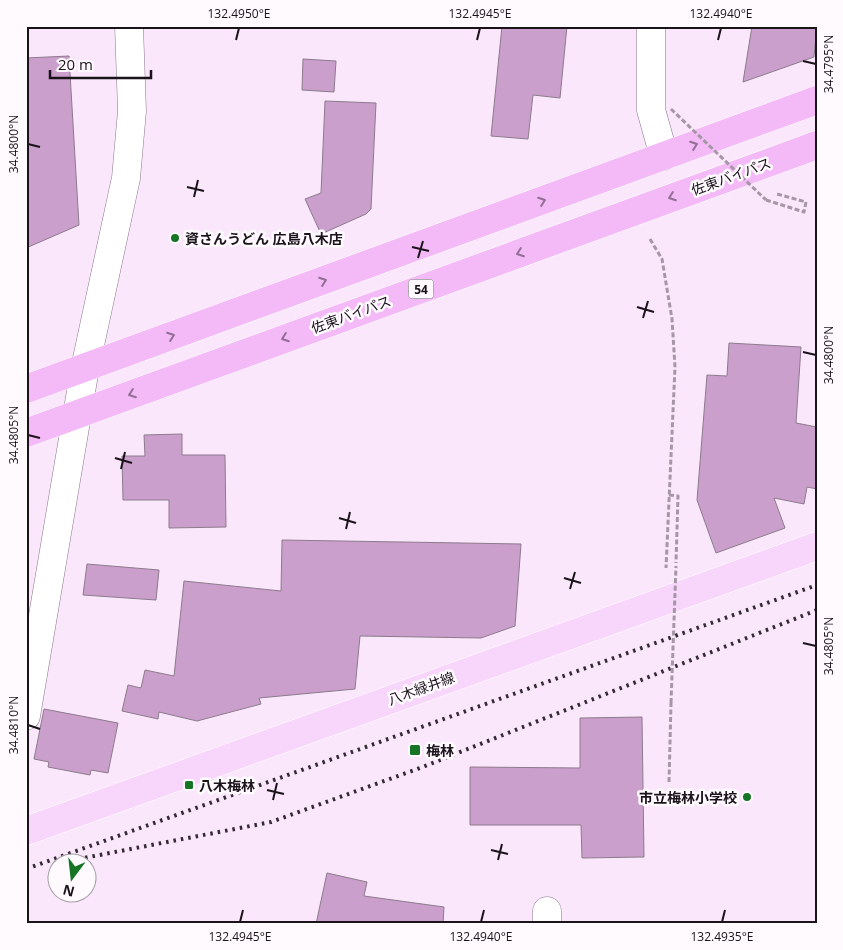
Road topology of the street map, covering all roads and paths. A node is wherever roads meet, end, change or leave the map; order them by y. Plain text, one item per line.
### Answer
1 (130, 26) edge
2 (651, 26) edge
3 (817, 100) edge
4 (671, 109) dead end
5 (817, 145) edge
6 (664, 156) junction
7 (777, 194) dead end
8 (648, 236) dead end
9 (85, 368) junction
10 (26, 389) edge
11 (78, 413) junction
12 (26, 433) edge
13 (669, 495) junction
14 (817, 546) edge
15 (665, 600) junction
16 (26, 716) edge
17 (669, 782) dead end
18 (26, 831) edge

1 - 9 street
2 - 6 street
6 -> 3 highway
4 - 7 path, bridge
5 -> 11 highway, 佐東バイパス / 54
9 -> 6 highway
8 - 13 path
9 - 10 highway
9 - 11 street
11 - 12 highway, 佐東バイパス / 54
11 - 16 street
13 - 15 path
13 - 17 path, bridge
14 - 15 main road, 八木緑井線
15 - 18 main road, 八木緑井線

